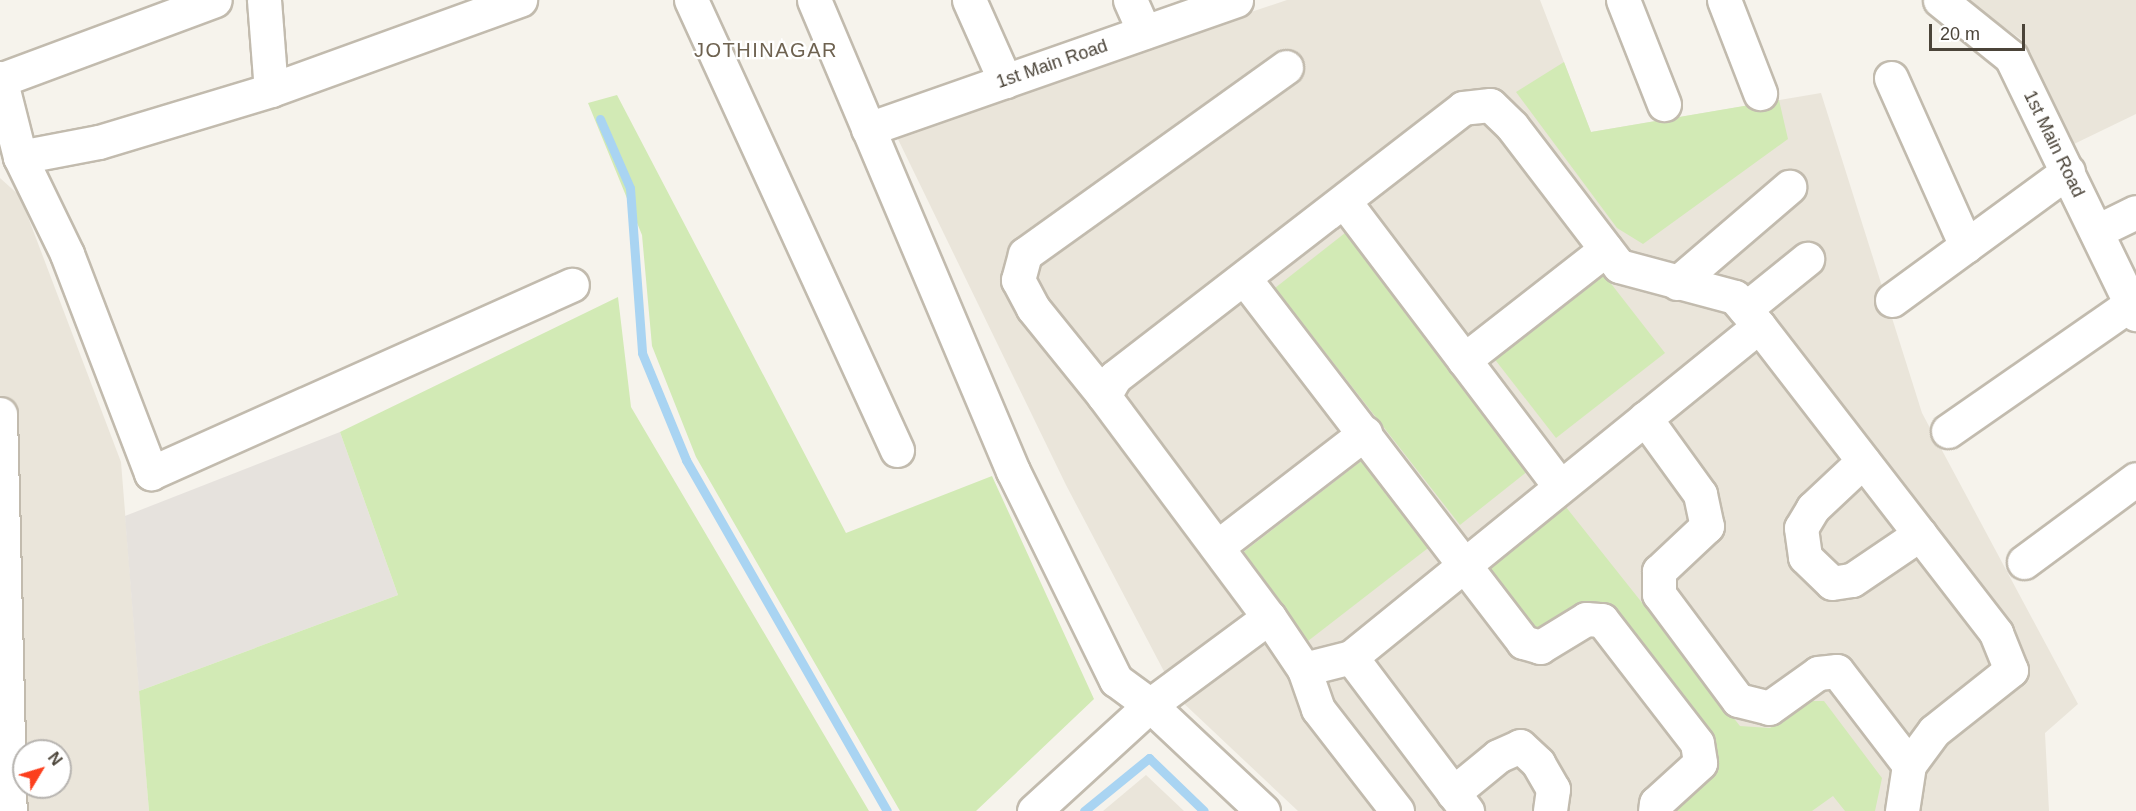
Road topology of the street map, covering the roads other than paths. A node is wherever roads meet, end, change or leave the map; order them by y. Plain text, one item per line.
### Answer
1 (215, 0) edge
2 (264, 0) edge
3 (520, 0) edge
4 (691, 0) edge
5 (814, 0) edge
6 (969, 0) edge
7 (1130, 0) edge
8 (1236, 0) edge
9 (1623, 0) edge
10 (1724, 0) edge
11 (1940, 0) edge
12 (1144, 32) junction
13 (1286, 66) dead end
14 (1891, 78) dead end
15 (0, 79) edge
16 (1005, 81) junction
17 (271, 90) junction
18 (1760, 93) dead end
19 (1664, 104) dead end
20 (868, 129) junction
21 (10, 148) edge
22 (2068, 171) junction
23 (1789, 187) dead end
24 (1344, 201) junction
25 (2136, 212) edge
26 (2097, 231) junction
27 (1966, 246) junction
28 (1606, 249) junction
29 (1807, 260) dead end
30 (1244, 278) junction
31 (1677, 283) junction
32 (572, 285) dead end
33 (1892, 300) dead end
34 (2134, 309) edge
35 (1752, 317) junction
36 (1464, 360) junction
37 (1104, 396) junction
38 (0, 414) edge
39 (1646, 418) junction
40 (0, 428) edge
41 (1948, 431) dead end
42 (1365, 433) junction
43 (897, 450) dead end
44 (1863, 460) junction
45 (2136, 479) edge
46 (1560, 487) junction
47 (1920, 534) junction
48 (1217, 547) junction
49 (2024, 562) dead end
50 (1466, 564) junction
51 (1269, 617) junction
52 (1351, 657) junction
53 (1304, 669) junction
54 (1150, 705) junction
55 (1909, 765) junction
56 (1460, 802) edge
57 (10, 811) edge
58 (1034, 811) edge
59 (1263, 811) edge
60 (1397, 811) edge
61 (1550, 811) edge
62 (1654, 811) edge
63 (1902, 811) edge

1 - 15 street
2 - 17 street
3 - 17 street
4 - 43 street
5 - 20 street
6 - 16 street
7 - 12 street
8 - 12 street, 1st Main Road
9 - 19 street
10 - 18 street
11 - 22 street, 1st Main Road
12 - 16 street, 1st Main Road
13 - 37 street
14 - 27 street
15 - 21 street
16 - 20 street, 1st Main Road
17 - 21 street
20 - 54 street
21 - 32 street
22 - 26 street, 1st Main Road
22 - 27 street
23 - 31 street
24 - 28 street
24 - 30 street
24 - 36 street
25 - 26 street
26 - 34 street, 1st Main Road
27 - 33 street
28 - 31 street
28 - 36 street
29 - 35 street
30 - 37 street
30 - 42 street
31 - 35 street
34 - 41 street
35 - 39 street
35 - 44 street
36 - 46 street
37 - 48 street
38 - 40 street
39 - 46 street
39 - 55 street
40 - 57 street
42 - 48 street
42 - 50 street
44 - 47 street
44 - 47 street
45 - 49 street
46 - 50 street
47 - 55 street
48 - 51 street
50 - 52 street
50 - 62 street
51 - 53 street
51 - 54 street
52 - 53 street
52 - 56 street
53 - 60 street
54 - 58 street
54 - 59 street
55 - 63 street
56 - 61 street

